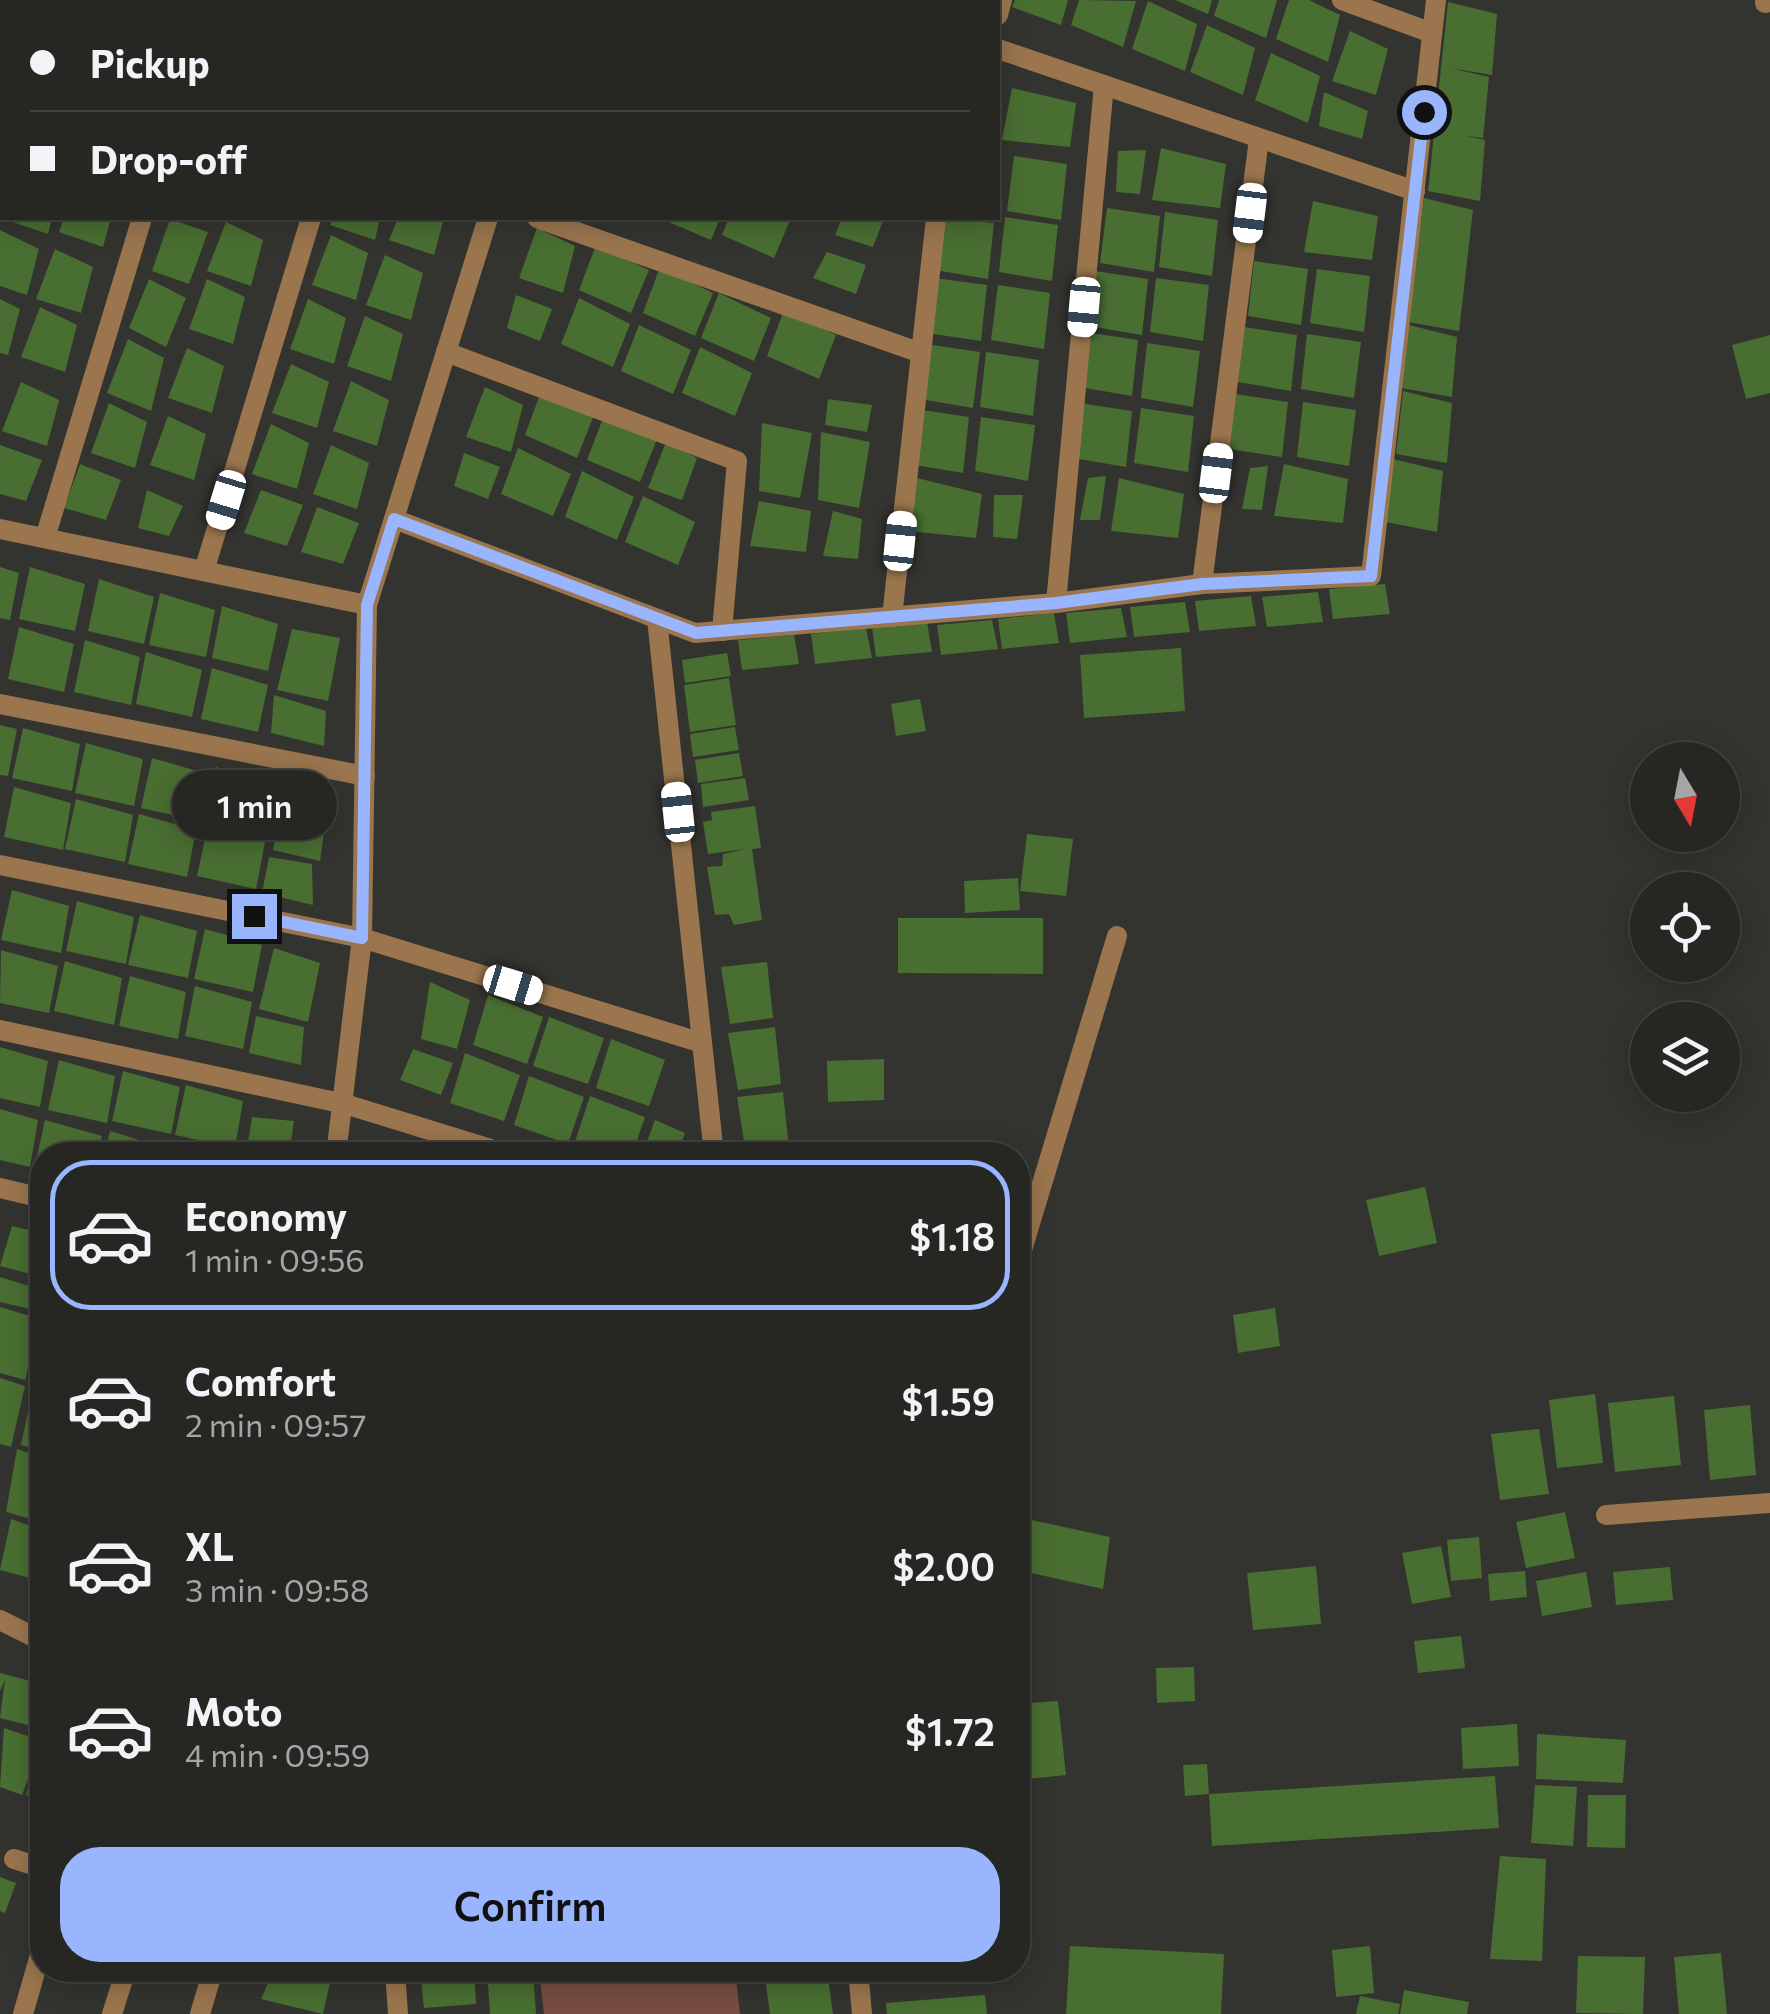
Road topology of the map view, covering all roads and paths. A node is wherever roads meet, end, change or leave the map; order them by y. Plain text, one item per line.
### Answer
1 (1342, 0) edge
2 (1436, 0) edge
3 (1432, 33) junction
4 (1000, 50) edge
5 (1104, 85) junction
6 (1259, 139) junction
7 (1415, 191) junction
8 (141, 220) edge
9 (310, 220) edge
10 (487, 220) edge
11 (543, 220) edge
12 (936, 220) edge
13 (446, 352) junction
14 (921, 353) junction
15 (394, 519) junction
16 (0, 529) edge
17 (45, 538) junction
18 (204, 571) junction
19 (1202, 584) junction
20 (1056, 603) junction
21 (367, 605) junction
22 (892, 617) junction
23 (657, 618) junction
24 (722, 630) junction
25 (0, 704) edge
26 (365, 776) junction
27 (0, 865) edge
28 (1117, 936) dead end
29 (362, 938) junction
30 (0, 1030) edge
31 (702, 1043) junction
32 (345, 1104) junction
33 (338, 1142) edge
34 (468, 1142) edge
35 (713, 1142) edge
36 (0, 1188) edge
37 (30, 1195) edge
38 (1030, 1224) edge
39 (1770, 1503) edge
40 (1606, 1515) dead end
41 (0, 1620) edge
42 (30, 1635) edge
43 (14, 1859) dead end
44 (30, 1864) edge
45 (32, 1982) edge
46 (122, 1982) edge
47 (210, 1982) edge
48 (396, 1982) edge
49 (859, 1982) edge
50 (23, 2014) edge
51 (112, 2014) edge
52 (200, 2014) edge
53 (398, 2014) edge
54 (862, 2014) edge

1 - 3 street
2 - 3 street
3 - 7 street
4 - 5 street
5 - 6 street
5 - 20 street
6 - 7 street
6 - 19 street
7 - 19 street
8 - 17 street
9 - 18 street
10 - 13 street
11 - 14 street
12 - 14 street
13 - 15 street
13 - 24 street
14 - 22 street
15 - 21 street
15 - 23 street
16 - 17 street
17 - 18 street
18 - 21 street
19 - 20 street
20 - 22 street
21 - 26 street
22 - 24 street
23 - 24 street
23 - 31 street
25 - 26 street
26 - 29 street
27 - 29 street
28 - 38 street
29 - 31 street
29 - 32 street
30 - 32 street
31 - 35 street
32 - 33 street
32 - 34 street
36 - 37 street
39 - 40 street
41 - 42 street
43 - 44 street
45 - 50 street
46 - 51 street
47 - 52 street
48 - 53 street
49 - 54 street

